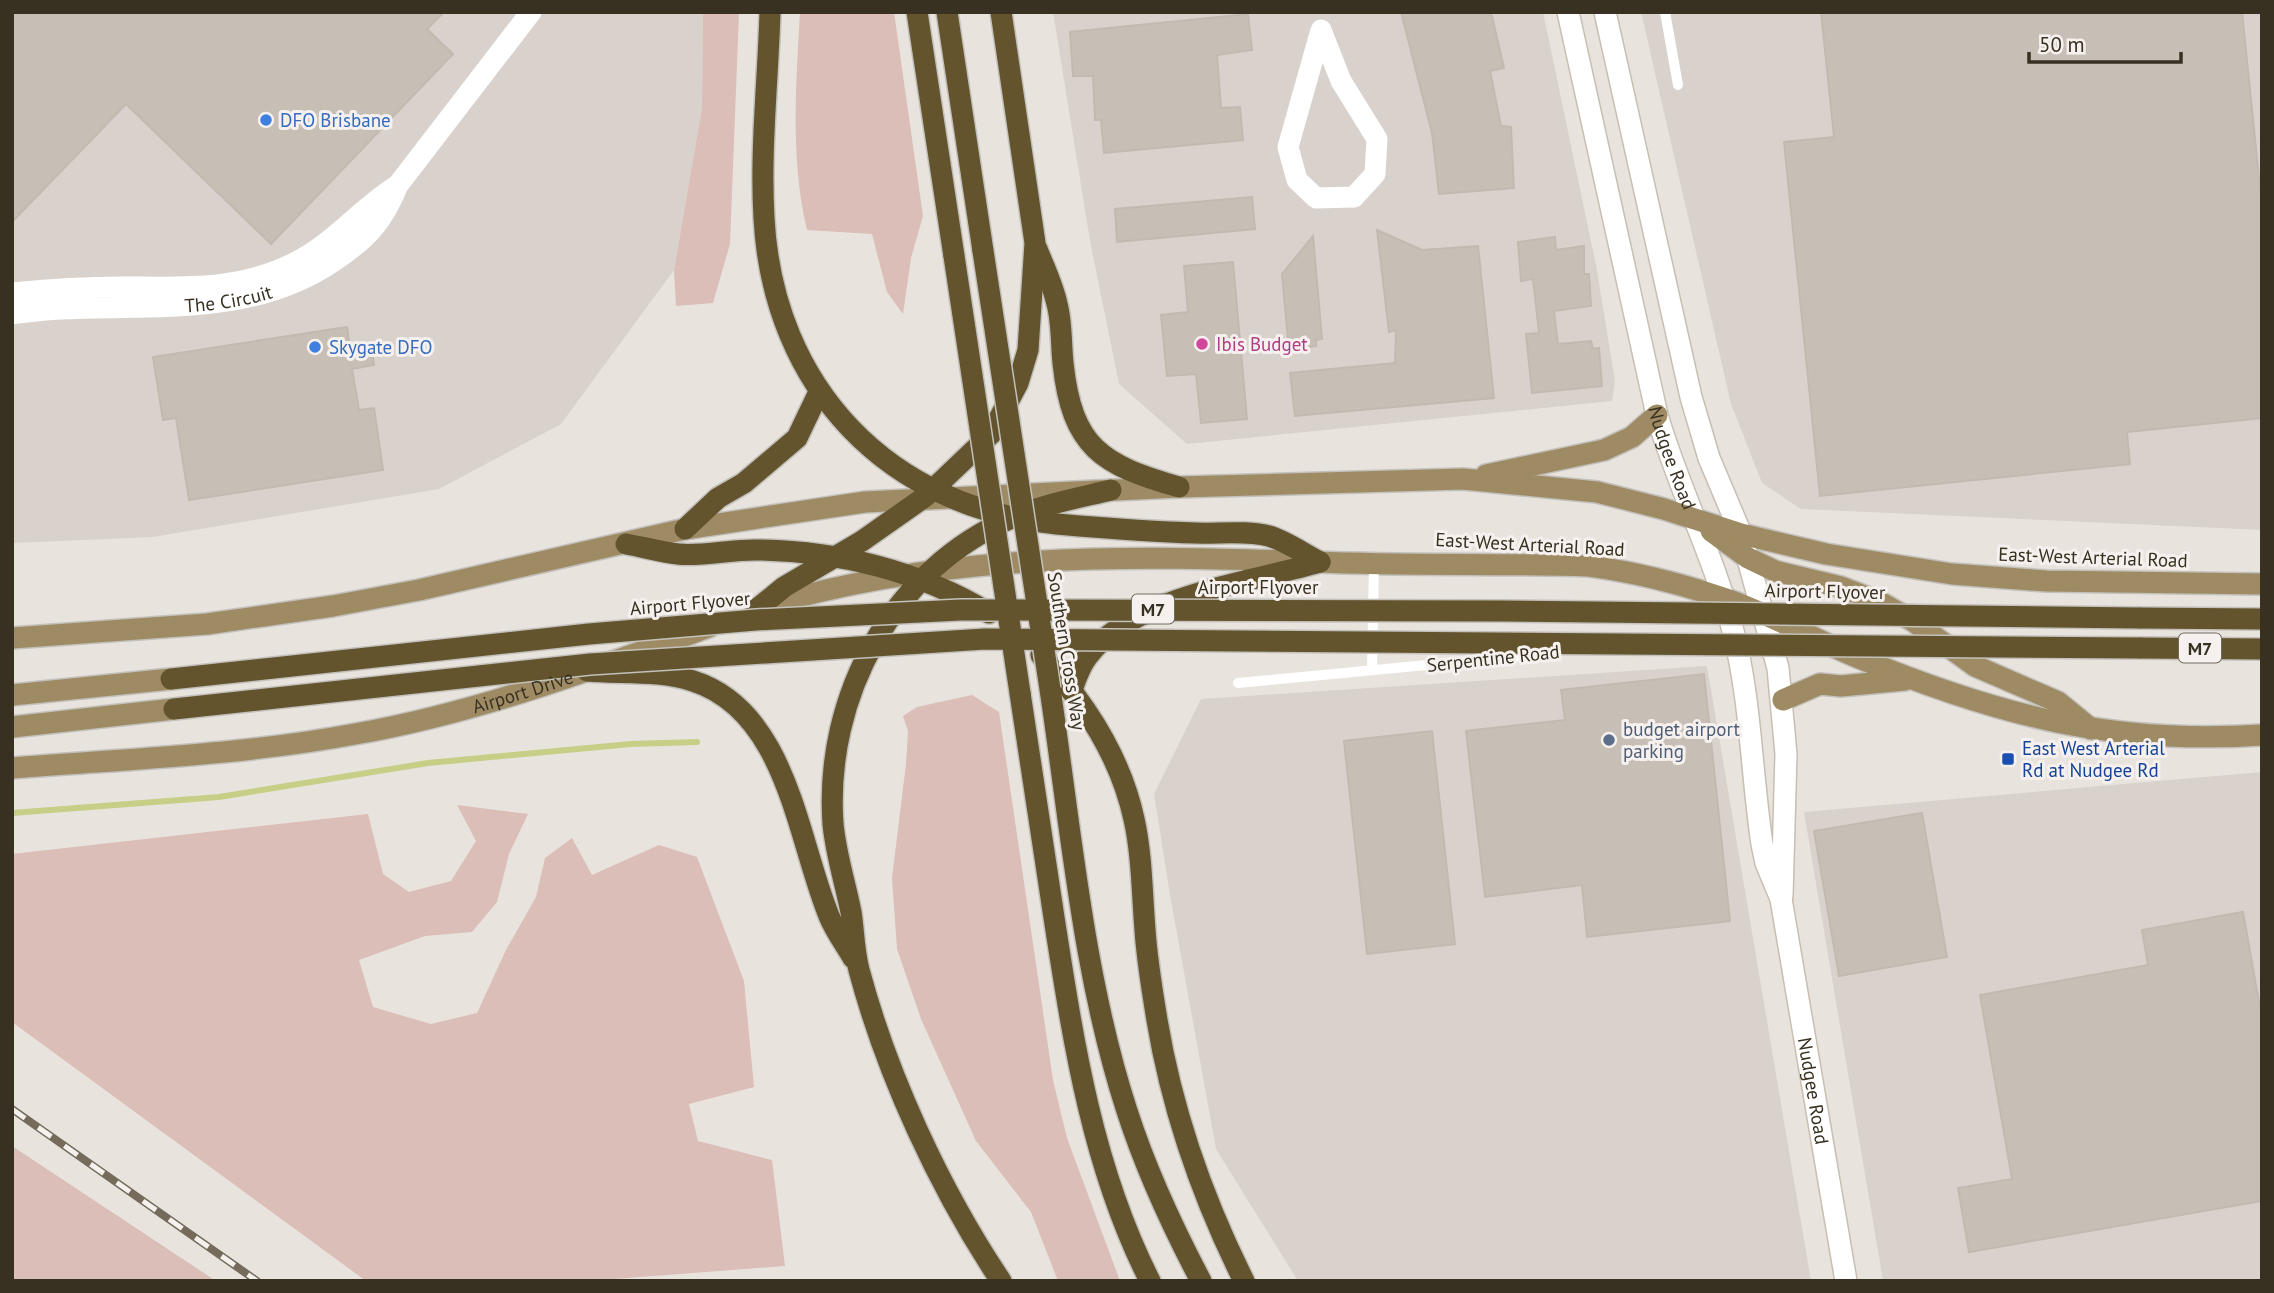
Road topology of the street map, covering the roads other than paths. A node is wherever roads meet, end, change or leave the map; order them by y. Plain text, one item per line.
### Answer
1 (770, 12) edge
2 (917, 12) edge
3 (947, 12) edge
4 (1001, 12) edge
5 (1568, 12) edge
6 (1605, 12) edge
7 (1665, 12) edge
8 (522, 18) edge
9 (1320, 21) edge
10 (1678, 85) dead end
11 (398, 185) junction
12 (1035, 243) junction
13 (12, 293) edge
14 (12, 314) edge
15 (819, 392) junction
16 (1657, 415) junction
17 (1463, 479) junction
18 (1180, 487) junction
19 (1111, 490) junction
20 (934, 494) junction
21 (1013, 517) junction
22 (1693, 518) junction
23 (685, 529) junction
24 (1741, 534) junction
25 (626, 544) junction
26 (834, 557) junction
27 (1748, 558) junction
28 (1020, 561) joint
29 (1320, 562) junction
30 (1374, 562) junction
31 (921, 575) junction
32 (2262, 584) edge
33 (1724, 598) junction
34 (757, 609) junction
35 (1765, 616) junction
36 (2262, 619) edge
37 (12, 638) edge
38 (1614, 646) dead end
39 (2262, 649) edge
40 (1371, 670) junction
41 (582, 671) junction
42 (171, 679) joint
43 (1910, 679) junction
44 (1238, 683) dead end
45 (1072, 690) junction
46 (12, 695) edge
47 (1783, 700) junction
48 (174, 709) joint
49 (12, 727) edge
50 (2092, 730) junction
51 (2262, 735) edge
52 (12, 768) edge
53 (1782, 899) junction
54 (859, 969) junction
55 (1001, 1281) edge
56 (1150, 1281) edge
57 (1201, 1281) edge
58 (1244, 1281) edge
59 (1846, 1281) edge

1 - 15 highway
2 - 56 highway, bridge
3 - 57 highway, Southern Cross Way, bridge
4 - 12 highway
5 - 16 main road, Nudgee Road
6 - 24 main road, Nudgee Road
7 - 10 lane
8 - 11 main road, The Circuit
9 - 9 main road
11 - 13 main road, The Circuit
11 - 14 main road, The Circuit
12 - 18 highway
12 - 20 highway
15 - 20 highway
15 - 23 highway
16 - 17 main road
16 - 22 main road, Nudgee Road
17 - 18 main road, East-West Arterial Road
17 - 22 main road, East-West Arterial Road
18 - 19 main road, East-West Arterial Road
19 - 20 main road, East-West Arterial Road
19 - 21 highway
20 - 21 highway
20 - 23 main road
20 - 26 highway
21 - 29 highway
21 - 31 highway
22 - 24 main road, East-West Arterial Road
22 - 27 main road
22 - 33 main road, Nudgee Road
23 - 25 main road
24 - 27 main road, Nudgee Road
24 - 32 main road, East-West Arterial Road
25 - 26 highway
25 - 37 main road
26 - 31 highway
26 - 34 highway
27 - 35 main road, Nudgee Road
27 - 50 main road
28 - 29 main road, East-West Arterial Road
28 - 31 main road, Airport Drive
29 - 30 main road, East-West Arterial Road
29 - 45 highway
30 - 33 main road, East-West Arterial Road
30 - 40 lane
31 - 34 main road, Airport Drive
31 - 45 highway
31 - 54 highway
33 - 35 main road, East-West Arterial Road
33 - 53 main road, Nudgee Road
34 - 41 main road, Airport Drive
35 - 43 main road, East-West Arterial Road
35 - 47 main road, Nudgee Road
36 - 42 highway, Airport Flyover / M7, bridge
38 - 40 lane, Serpentine Road
39 - 48 highway, M7, bridge
40 - 44 lane, Serpentine Road
41 - 52 main road, Airport Drive
41 - 54 highway
42 - 46 main road
43 - 47 main road
43 - 50 main road, East-West Arterial Road
45 - 58 highway
47 - 53 main road, Nudgee Road
48 - 49 main road
50 - 51 main road, East-West Arterial Road
53 - 59 main road, Nudgee Road
54 - 55 highway

